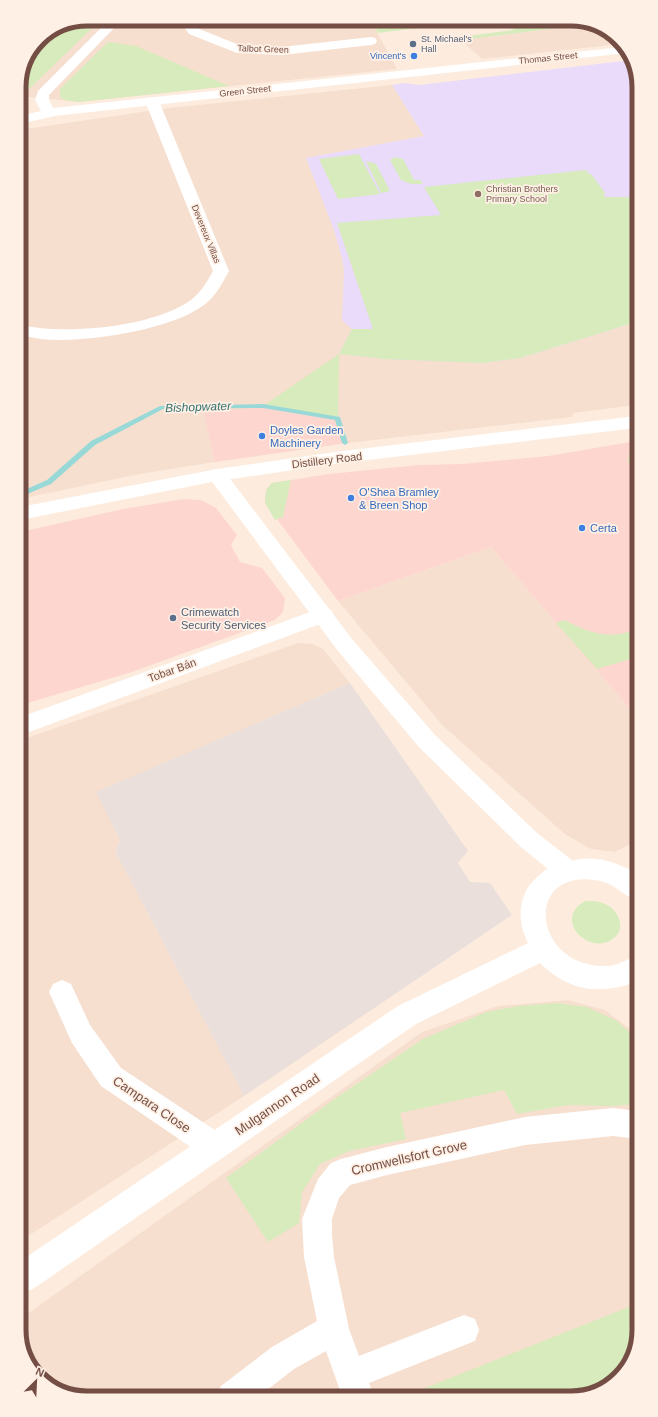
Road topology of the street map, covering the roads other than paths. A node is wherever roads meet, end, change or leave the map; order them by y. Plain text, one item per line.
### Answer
1 (110, 26) edge
2 (189, 26) edge
3 (371, 41) dead end
4 (620, 50) edge
5 (471, 67) joint
6 (43, 94) junction
7 (30, 100) dead end
8 (152, 101) junction
9 (49, 114) junction
10 (26, 119) edge
11 (26, 331) edge
12 (632, 422) edge
13 (217, 475) junction
14 (26, 510) edge
15 (324, 615) junction
16 (26, 724) edge
17 (568, 871) junction
18 (632, 883) edge
19 (542, 949) junction
20 (632, 971) edge
21 (62, 992) dead end
22 (632, 1124) edge
23 (214, 1146) junction
24 (26, 1275) edge
25 (334, 1328) junction
26 (464, 1330) dead end
27 (354, 1385) edge
28 (240, 1391) edge

1 - 6 street
2 - 3 street, Talbot Green
4 - 5 street, Thomas Street
5 - 8 street, Green Street
6 - 7 street
6 - 9 street
8 - 9 street, Green Street
8 - 11 street, Devereux Villas
9 - 10 street, Green Street
12 - 13 street, Distillery Road
13 - 14 street, Distillery Road
13 - 15 street
15 - 16 street, Tobar Bán
15 - 17 street
17 - 18 street
17 - 19 street
19 - 20 street
19 - 23 street, Mulgannon Road
21 - 23 street, Campara Close
22 - 25 street, Cromwellsfort Grove
23 - 24 street, Mulgannon Road
25 - 27 street, Cromwellsfort Grove
25 - 28 street
26 - 27 street, Cromwellsfort Grove

